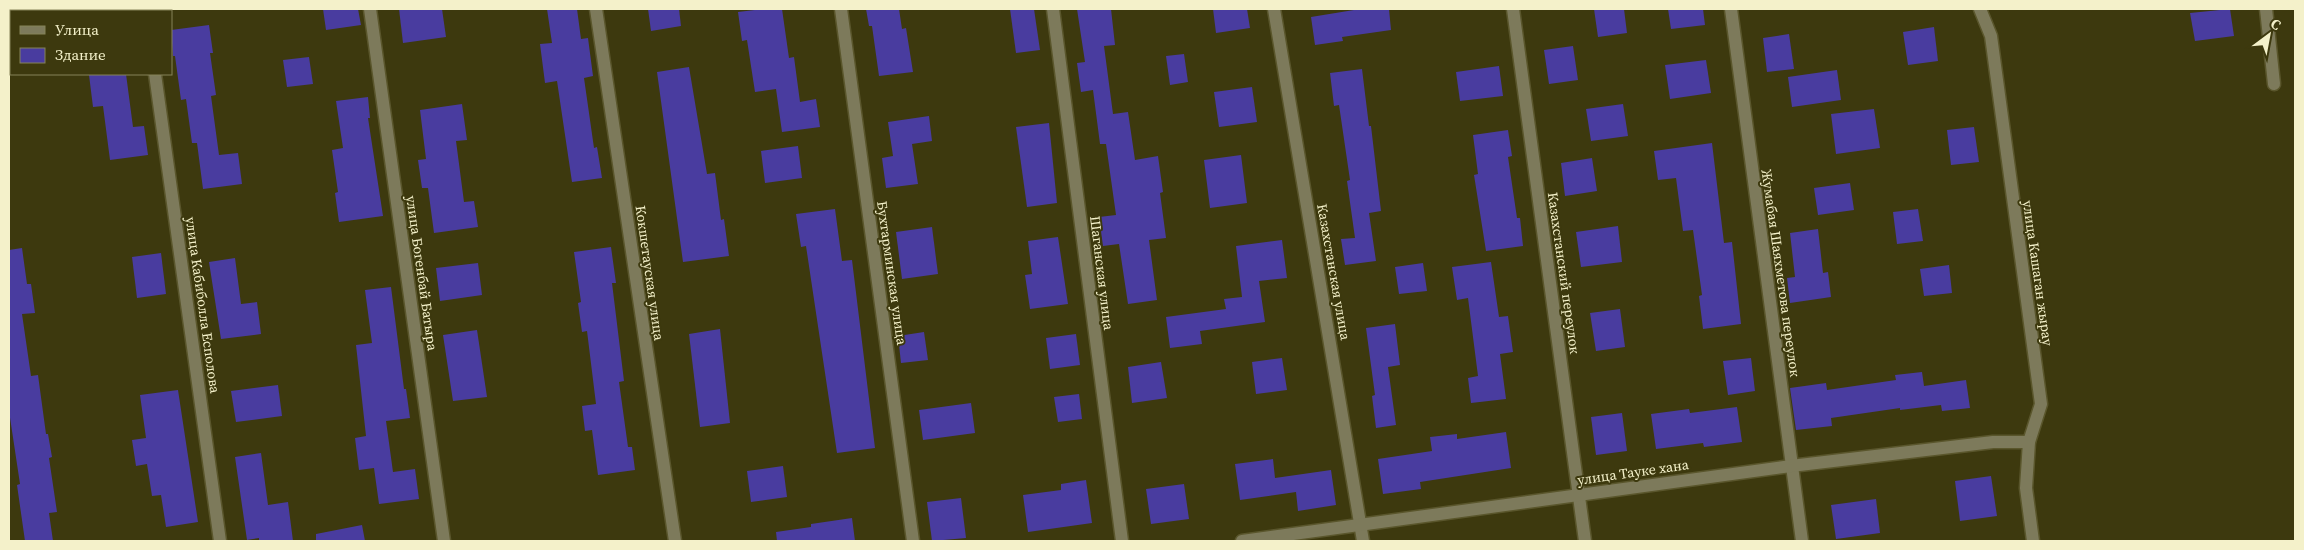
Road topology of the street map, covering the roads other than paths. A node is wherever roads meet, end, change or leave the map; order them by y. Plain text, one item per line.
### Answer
1 (370, 9) edge
2 (596, 9) edge
3 (841, 9) edge
4 (1052, 9) edge
5 (1274, 9) edge
6 (1513, 9) edge
7 (1731, 9) edge
8 (1980, 9) edge
9 (2266, 9) edge
10 (155, 75) edge
11 (2274, 84) dead end
12 (2028, 442) junction
13 (1791, 466) junction
14 (1579, 495) junction
15 (1361, 526) junction
16 (220, 541) edge
17 (444, 541) edge
18 (675, 541) edge
19 (913, 541) edge
20 (1122, 541) edge
21 (1242, 541) edge
22 (1363, 541) edge
23 (1585, 541) edge
24 (1802, 541) edge
25 (2034, 541) edge

1 - 17 street, улица Богенбай Батыра
2 - 18 street, Кокшетауская улица
3 - 19 street, Бухтарминская улица
4 - 20 street, Шаганская улица
5 - 15 street, Казахстанская улица
6 - 14 street, Казахстанский переулок
7 - 13 street, Жумабая Шаяхметова переулок
8 - 12 street, улица Кашаган жырау
9 - 11 street
10 - 16 street, улица Кабиболла Есполова
12 - 13 street, улица Тауке хана
12 - 25 street, улица Кашаган жырау
13 - 14 street, улица Тауке хана
13 - 24 street, Жумабая Шаяхметова переулок
14 - 15 street, улица Тауке хана
14 - 23 street, Казахстанский переулок
15 - 21 street, улица Тауке хана
15 - 22 street, Казахстанская улица

